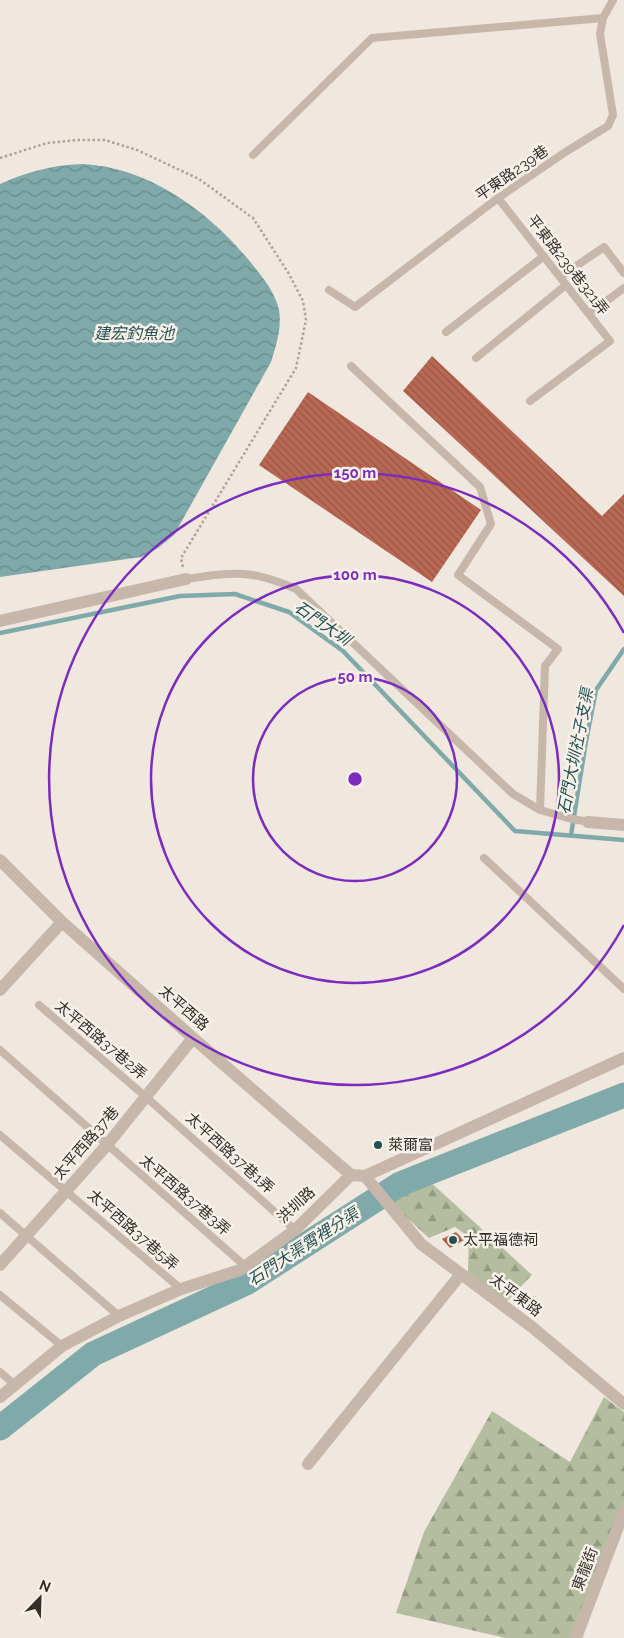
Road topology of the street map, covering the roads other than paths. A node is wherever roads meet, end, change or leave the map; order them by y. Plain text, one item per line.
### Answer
1 (613, 0) edge
2 (603, 18) junction
3 (252, 155) dead end
4 (498, 198) junction
5 (544, 256) junction
6 (624, 273) edge
7 (560, 277) junction
8 (566, 285) junction
9 (624, 288) edge
10 (329, 290) dead end
11 (589, 314) junction
12 (446, 332) dead end
13 (476, 358) dead end
14 (351, 366) dead end
15 (530, 401) dead end
16 (186, 579) joint
17 (0, 621) edge
18 (540, 810) junction
19 (588, 822) joint
20 (624, 825) edge
21 (484, 858) dead end
22 (0, 860) edge
23 (62, 922) junction
24 (624, 989) edge
25 (0, 990) edge
26 (39, 1005) dead end
27 (193, 1038) junction
28 (0, 1050) edge
29 (624, 1058) edge
30 (146, 1096) junction
31 (0, 1135) edge
32 (107, 1145) junction
33 (358, 1175) junction
34 (66, 1191) junction
35 (0, 1213) edge
36 (295, 1230) junction
37 (27, 1235) junction
38 (0, 1265) edge
39 (244, 1266) junction
40 (461, 1274) junction
41 (181, 1290) junction
42 (0, 1295) edge
43 (119, 1316) junction
44 (62, 1346) junction
45 (0, 1372) edge
46 (15, 1385) junction
47 (0, 1397) edge
48 (624, 1404) edge
49 (308, 1464) dead end
50 (624, 1511) edge
51 (576, 1638) edge

1 - 2 lane, 平東路239巷
2 - 3 lane
2 - 4 lane, 平東路239巷
4 - 5 lane, 平東路239巷321弄
4 - 10 lane, 平東路239巷
5 - 7 lane, 平東路239巷321弄
5 - 12 lane
6 - 7 lane
7 - 8 lane, 平東路239巷321弄
8 - 11 lane, 平東路239巷321弄
8 - 13 lane
9 - 11 lane
11 - 15 lane, 平東路239巷321弄
14 - 18 lane
16 - 17 street
16 - 18 lane
18 - 19 lane
19 - 20 street
21 - 24 lane
22 - 23 street, 太平西路
23 - 25 street
23 - 27 street, 太平西路
26 - 30 lane, 太平西路37巷2弄
27 - 30 street, 太平西路37巷
27 - 33 street, 太平西路
28 - 32 lane, 太平西路37巷3弄
29 - 33 street, 洪圳路
30 - 32 street, 太平西路37巷
30 - 36 lane, 太平西路37巷1弄
31 - 34 lane, 太平西路37巷5弄
32 - 34 street, 太平西路37巷
32 - 39 lane, 太平西路37巷3弄
33 - 36 street, 洪圳路
33 - 40 street, 太平東路
34 - 37 street, 太平西路37巷
34 - 41 lane, 太平西路37巷5弄
35 - 37 lane
36 - 39 street, 洪圳路
37 - 38 street, 太平西路37巷
37 - 43 lane
39 - 41 street, 洪圳路
40 - 48 street, 太平東路
40 - 49 street
41 - 43 street, 洪圳路
42 - 44 lane
43 - 44 street, 洪圳路
44 - 46 street, 洪圳路
45 - 46 lane
46 - 47 street, 洪圳路
50 - 51 street, 東龍街

